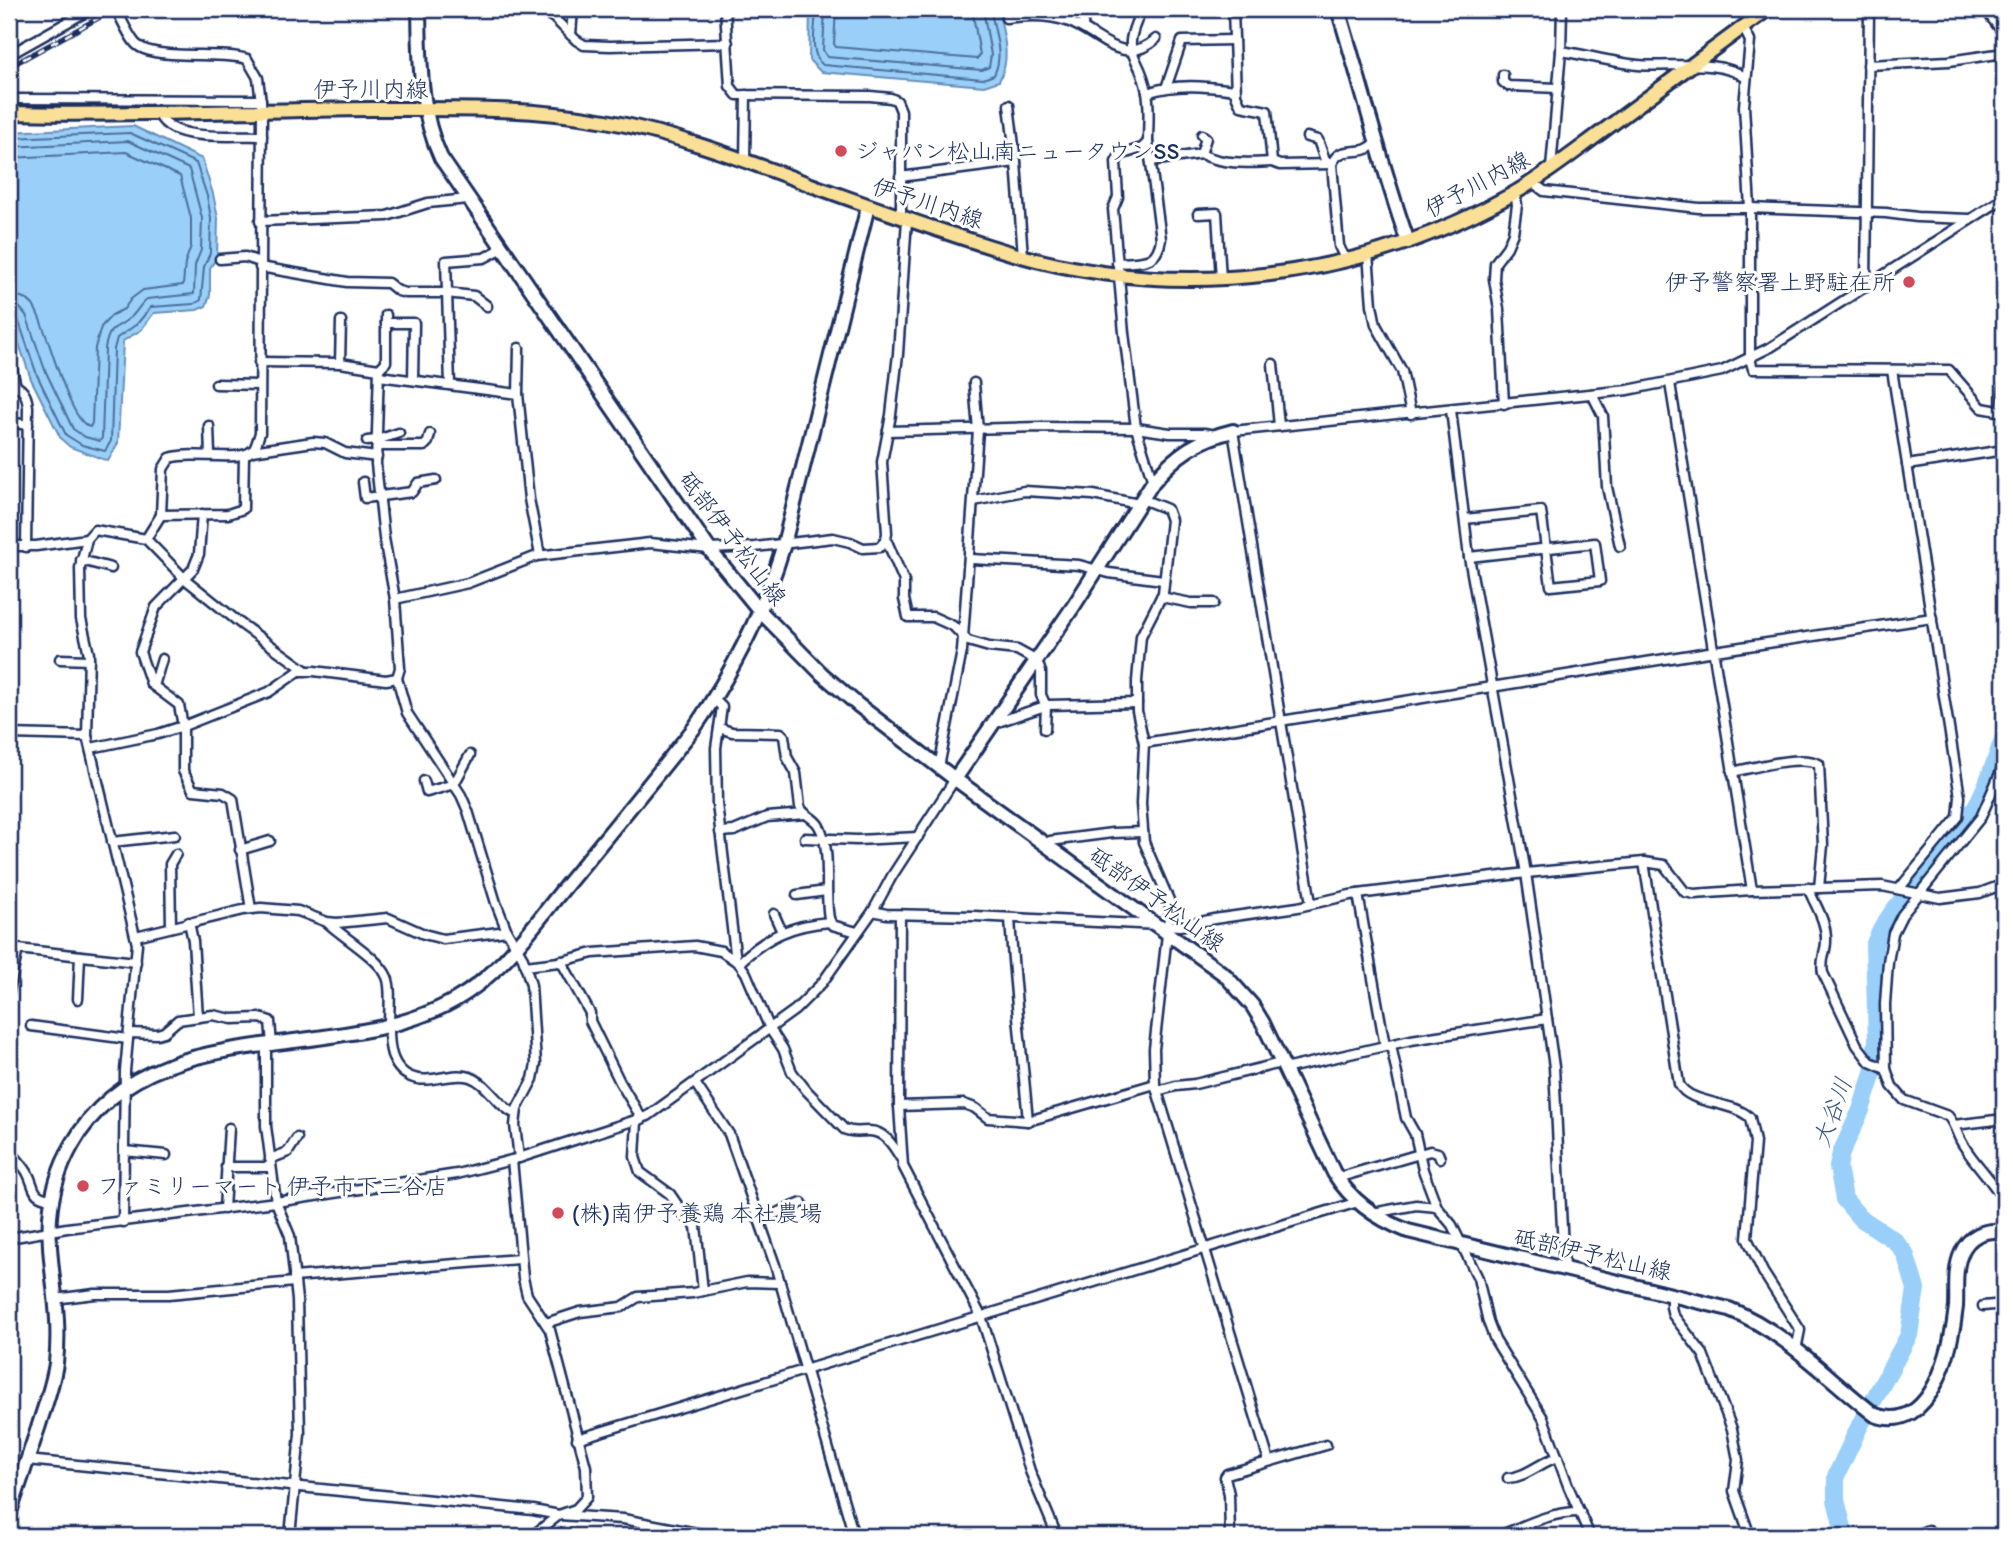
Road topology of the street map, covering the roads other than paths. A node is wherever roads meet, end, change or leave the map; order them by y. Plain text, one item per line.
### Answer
1 (91, 9) edge
2 (116, 9) edge
3 (419, 9) edge
4 (539, 9) edge
5 (573, 9) edge
6 (725, 9) edge
7 (1084, 9) edge
8 (1142, 9) edge
9 (1230, 9) edge
10 (1249, 9) edge
11 (1338, 9) edge
12 (1562, 9) edge
13 (1869, 9) edge
14 (1985, 9) edge
15 (1765, 10) edge
16 (1006, 18) dead end
17 (1083, 27) junction
18 (1743, 27) junction
19 (2004, 34) edge
20 (572, 35) junction
21 (1156, 38) dead end
22 (1234, 40) junction
23 (728, 43) junction
24 (1130, 50) junction
25 (1561, 51) junction
26 (2004, 53) edge
27 (9, 55) edge
28 (1868, 65) junction
29 (1691, 66) junction
30 (1503, 75) dead end
31 (1746, 78) junction
32 (1166, 88) junction
33 (1558, 88) junction
34 (1236, 90) junction
35 (1147, 93) junction
36 (746, 95) junction
37 (9, 99) edge
38 (262, 105) junction
39 (1009, 105) dead end
40 (424, 109) junction
41 (158, 112) junction
42 (9, 113) edge
43 (1202, 135) dead end
44 (262, 136) junction
45 (1307, 137) dead end
46 (1148, 142) junction
47 (1376, 144) junction
48 (1201, 153) junction
49 (745, 160) junction
50 (1151, 161) junction
51 (1016, 162) junction
52 (1272, 162) junction
53 (1332, 164) junction
54 (1551, 168) junction
55 (900, 177) junction
56 (1531, 181) junction
57 (1515, 192) junction
58 (2004, 198) edge
59 (468, 199) junction
60 (868, 206) junction
61 (1750, 208) junction
62 (1866, 213) junction
63 (1199, 214) dead end
64 (904, 218) junction
65 (1969, 219) junction
66 (260, 221) junction
67 (1408, 242) junction
68 (501, 248) junction
69 (1368, 254) junction
70 (1023, 256) junction
71 (220, 259) dead end
72 (1346, 261) junction
73 (260, 265) junction
74 (1118, 269) junction
75 (1221, 279) junction
76 (1866, 287) junction
77 (446, 293) junction
78 (487, 306) dead end
79 (341, 321) dead end
80 (519, 348) dead end
81 (9, 357) edge
82 (1750, 359) junction
83 (258, 362) junction
84 (340, 363) junction
85 (1273, 365) dead end
86 (1892, 370) junction
87 (379, 373) junction
88 (413, 380) junction
89 (974, 383) dead end
90 (1670, 383) junction
91 (216, 384) dead end
92 (259, 385) junction
93 (450, 385) junction
94 (12, 386) edge
95 (2004, 386) edge
96 (518, 394) junction
97 (1592, 394) junction
98 (1504, 404) junction
99 (1451, 410) junction
100 (2003, 412) edge
101 (1411, 414) junction
102 (9, 422) edge
103 (28, 425) junction
104 (209, 426) dead end
105 (1279, 426) junction
106 (1136, 428) junction
107 (978, 430) junction
108 (1233, 431) junction
109 (888, 432) junction
110 (399, 433) dead end
111 (430, 434) dead end
112 (1216, 435) junction
113 (367, 441) dead end
114 (377, 443) junction
115 (2004, 450) edge
116 (248, 453) junction
117 (210, 455) junction
118 (377, 457) junction
119 (1908, 466) junction
120 (436, 480) dead end
121 (363, 482) dead end
122 (1153, 482) junction
123 (380, 496) junction
124 (974, 501) junction
125 (1140, 501) junction
126 (202, 514) junction
127 (161, 515) junction
128 (1465, 519) junction
129 (87, 539) junction
130 (146, 539) junction
131 (886, 539) junction
132 (784, 544) junction
133 (9, 546) edge
134 (1620, 546) dead end
135 (26, 547) junction
136 (709, 548) junction
137 (1546, 548) junction
138 (540, 555) junction
139 (1469, 557) junction
140 (971, 559) junction
141 (81, 560) junction
142 (111, 568) dead end
143 (1096, 570) junction
144 (185, 579) junction
145 (1163, 580) junction
146 (1161, 597) junction
147 (396, 599) junction
148 (1214, 603) dead end
149 (760, 611) junction
150 (1932, 618) junction
151 (963, 637) junction
152 (1712, 651) junction
153 (60, 659) dead end
154 (162, 659) dead end
155 (89, 660) junction
156 (1037, 661) junction
157 (305, 670) junction
158 (397, 678) junction
159 (154, 686) junction
160 (1494, 688) junction
161 (714, 699) junction
162 (1137, 703) junction
163 (1046, 706) junction
164 (1279, 720) junction
165 (995, 723) junction
166 (183, 726) junction
167 (719, 728) junction
168 (1045, 729) dead end
169 (9, 734) edge
170 (88, 736) junction
171 (1144, 743) junction
172 (91, 748) junction
173 (470, 755) dead end
174 (2004, 764) edge
175 (939, 766) junction
176 (1732, 772) junction
177 (955, 779) junction
178 (424, 781) dead end
179 (454, 784) junction
180 (805, 814) junction
181 (720, 832) junction
182 (1143, 832) junction
183 (175, 835) dead end
184 (918, 837) junction
185 (805, 838) dead end
186 (824, 839) junction
187 (270, 841) dead end
188 (112, 842) junction
189 (1047, 845) junction
190 (240, 850) junction
191 (176, 855) dead end
192 (1644, 862) junction
193 (1526, 873) junction
194 (2004, 884) edge
195 (1808, 888) junction
196 (1819, 888) junction
197 (1899, 889) junction
198 (1752, 890) junction
199 (827, 891) junction
200 (1358, 894) junction
201 (797, 895) dead end
202 (1920, 895) junction
203 (1311, 903) junction
204 (251, 909) junction
205 (873, 911) junction
206 (774, 914) dead end
207 (900, 915) junction
208 (1010, 918) junction
209 (189, 922) junction
210 (327, 922) junction
211 (830, 922) junction
212 (172, 927) junction
213 (1164, 927) junction
214 (507, 931) junction
215 (782, 932) junction
216 (858, 932) junction
217 (136, 936) junction
218 (516, 947) junction
219 (13, 949) edge
220 (80, 956) junction
221 (561, 961) junction
222 (136, 962) junction
223 (737, 962) junction
224 (525, 966) junction
225 (9, 991) edge
226 (79, 999) dead end
227 (198, 1017) junction
228 (1547, 1019) junction
229 (31, 1026) dead end
230 (387, 1026) junction
231 (770, 1028) junction
232 (129, 1036) junction
233 (269, 1045) junction
234 (1388, 1045) junction
235 (1283, 1066) junction
236 (1879, 1066) junction
237 (695, 1083) junction
238 (125, 1087) junction
239 (1156, 1087) junction
240 (899, 1106) junction
241 (516, 1114) junction
242 (2004, 1119) edge
243 (640, 1120) junction
244 (1028, 1121) junction
245 (1954, 1125) junction
246 (229, 1128) dead end
247 (297, 1138) dead end
248 (9, 1150) edge
249 (124, 1151) junction
250 (1420, 1154) junction
251 (166, 1155) dead end
252 (1440, 1158) dead end
253 (515, 1159) junction
254 (901, 1159) junction
255 (271, 1163) junction
256 (226, 1167) junction
257 (1337, 1178) junction
258 (51, 1199) junction
259 (276, 1202) junction
260 (1358, 1202) junction
261 (2004, 1202) edge
262 (802, 1203) dead end
263 (1437, 1207) junction
264 (224, 1209) junction
265 (1373, 1213) junction
266 (759, 1220) junction
267 (123, 1222) junction
268 (48, 1231) junction
269 (2004, 1232) edge
270 (9, 1238) edge
271 (1462, 1246) junction
272 (1205, 1249) junction
273 (519, 1259) junction
274 (1564, 1269) junction
275 (294, 1280) junction
276 (780, 1283) junction
277 (703, 1292) junction
278 (1671, 1294) junction
279 (54, 1299) junction
280 (2004, 1304) edge
281 (1983, 1306) dead end
282 (981, 1317) junction
283 (546, 1323) junction
284 (1796, 1350) junction
285 (807, 1370) junction
286 (577, 1439) junction
287 (1326, 1445) dead end
288 (1558, 1457) junction
289 (27, 1460) junction
290 (1269, 1461) junction
291 (1508, 1478) dead end
292 (295, 1487) junction
293 (1580, 1512) junction
294 (9, 1515) edge
295 (559, 1515) junction
296 (290, 1536) edge
297 (532, 1536) edge
298 (713, 1536) edge
299 (854, 1536) edge
300 (1057, 1536) edge
301 (1230, 1536) edge
302 (1499, 1536) edge
303 (1590, 1536) edge
304 (1749, 1536) edge
305 (1914, 1536) edge
306 (1936, 1536) edge

1 - 27 street
2 - 38 street
3 - 40 street, 砥部伊予松山線
4 - 20 street
5 - 20 street
6 - 23 street
7 - 17 street
8 - 24 street
9 - 10 street
9 - 22 street
11 - 47 street
12 - 25 street
13 - 28 street
14 - 19 street
15 - 18 main road, 伊予川内線
16 - 17 street
17 - 24 street
18 - 29 main road, 伊予川内線
18 - 31 street
20 - 23 street
21 - 24 street
22 - 32 street
22 - 34 street
23 - 36 street
24 - 35 street
25 - 29 street
25 - 33 street
26 - 28 street
28 - 62 street
29 - 31 street
29 - 54 main road, 伊予川内線
30 - 33 street
31 - 61 street
32 - 34 street
32 - 35 street
33 - 54 street
34 - 52 street
35 - 46 street
36 - 49 street
36 - 55 street
37 - 38 street
38 - 40 main road, 伊予川内線
38 - 41 main road, 伊予川内線
38 - 44 street
39 - 51 street
40 - 49 main road, 伊予川内線
40 - 59 street, 砥部伊予松山線
41 - 42 main road, 伊予川内線
41 - 44 street
43 - 48 street
44 - 66 street
45 - 53 street
46 - 50 street
46 - 74 street
47 - 53 street
47 - 67 street
48 - 50 street
48 - 52 street
49 - 60 main road, 伊予川内線
50 - 74 street
51 - 55 street
51 - 70 street
52 - 53 street
53 - 72 street
54 - 56 main road, 伊予川内線
55 - 64 street
56 - 57 main road, 伊予川内線
56 - 61 street
57 - 67 main road, 伊予川内線
57 - 98 street
58 - 65 street
59 - 66 street
59 - 68 street, 砥部伊予松山線
60 - 64 main road, 伊予川内線
60 - 132 street
61 - 62 street
61 - 82 street
62 - 65 street
62 - 76 street
63 - 75 street
64 - 70 main road, 伊予川内線
64 - 109 street
65 - 76 street
66 - 73 street
67 - 69 main road, 伊予川内線
68 - 77 street
68 - 136 street, 砥部伊予松山線
69 - 72 main road, 伊予川内線
69 - 101 street
70 - 74 main road, 伊予川内線
71 - 73 street
72 - 75 main road, 伊予川内線
73 - 77 street
73 - 83 street
74 - 75 main road, 伊予川内線
74 - 106 street
76 - 82 street
77 - 78 street
77 - 93 street
79 - 84 street
80 - 96 street
81 - 94 street
82 - 86 street
82 - 90 street
83 - 84 street
83 - 92 street
84 - 87 street
85 - 105 street
86 - 100 street
86 - 119 street
87 - 88 street
87 - 88 street
87 - 114 street
88 - 93 street
89 - 107 street
90 - 97 street
90 - 152 street
91 - 92 street
92 - 116 street
93 - 96 street
94 - 103 street
95 - 100 street
96 - 138 street
97 - 98 street
97 - 134 street
98 - 99 street
99 - 101 street
99 - 128 street
101 - 105 street
102 - 103 street
103 - 135 street
104 - 117 street
105 - 108 street
106 - 107 street
106 - 112 street
106 - 122 street
107 - 109 street
107 - 124 street
108 - 112 street
108 - 164 street
109 - 131 street
110 - 114 street
111 - 114 street
112 - 122 street
113 - 114 street
114 - 118 street
115 - 119 street
116 - 117 street
116 - 118 street
116 - 126 street
117 - 127 street
118 - 123 street
119 - 150 street
120 - 123 street
121 - 123 street
122 - 125 street
123 - 147 street
124 - 125 street
124 - 140 street
125 - 143 street
125 - 145 street
126 - 127 street
126 - 144 street
127 - 130 street
128 - 137 street
128 - 139 street
129 - 130 street
129 - 135 street
129 - 141 street
130 - 144 street
131 - 132 street
131 - 151 street
132 - 136 street
132 - 149 street
133 - 135 street
136 - 138 street
136 - 149 street, 砥部伊予松山線
137 - 137 street
137 - 139 street
138 - 147 street
139 - 160 street
140 - 143 street
140 - 151 street
141 - 142 street
141 - 155 street
143 - 145 street
143 - 156 street
144 - 157 street
144 - 159 street
145 - 146 street
146 - 148 street
146 - 162 street
147 - 158 street
149 - 161 street
149 - 175 street, 砥部伊予松山線
150 - 152 street
150 - 197 street
151 - 156 street
151 - 175 street
152 - 160 street
152 - 176 street
153 - 155 street
154 - 159 street
155 - 170 street
156 - 163 street
156 - 165 street
157 - 158 street
157 - 166 street
158 - 179 street
159 - 166 street
160 - 164 street
160 - 193 street
161 - 167 street
161 - 218 street
162 - 163 street
162 - 171 street
163 - 165 street
163 - 168 street
164 - 171 street
164 - 203 street
165 - 177 street
166 - 172 street
166 - 190 street
167 - 180 street
167 - 181 street
169 - 170 street
170 - 172 street
171 - 182 street
172 - 188 street
173 - 179 street
174 - 202 street
175 - 177 street, 砥部伊予松山線
176 - 196 street
176 - 198 street
177 - 184 street
177 - 189 street, 砥部伊予松山線
178 - 179 street
179 - 214 street
180 - 181 street
180 - 186 street
181 - 223 street
182 - 189 street
182 - 213 street
183 - 188 street
184 - 186 street
184 - 205 street
185 - 186 street
186 - 199 street
187 - 190 street
188 - 217 street
189 - 213 street, 砥部伊予松山線
190 - 204 street
191 - 212 street
192 - 193 street
192 - 198 street
192 - 284 street
193 - 200 street
193 - 228 street
194 - 202 street
195 - 196 street
195 - 198 street
195 - 236 street
196 - 197 street
197 - 202 street
199 - 201 street
199 - 211 street
200 - 203 street
200 - 234 street
202 - 236 street
203 - 213 street
204 - 209 street
204 - 210 street
205 - 207 street
205 - 216 street
206 - 215 street
207 - 208 street
207 - 240 street
208 - 213 street
208 - 244 street
209 - 212 street
209 - 227 street
210 - 214 street
210 - 230 street
211 - 215 street
211 - 216 street
212 - 217 street
213 - 235 street, 砥部伊予松山線
213 - 239 street
214 - 218 street
215 - 223 street
216 - 231 street
217 - 222 street
218 - 224 street
218 - 230 street
219 - 220 street
219 - 225 street
220 - 222 street
220 - 226 street
221 - 223 street
221 - 224 street
221 - 243 street
222 - 232 street
223 - 231 street
224 - 241 street
227 - 232 street
227 - 233 street
228 - 234 street
228 - 274 street
229 - 232 street
230 - 233 street
230 - 241 street
231 - 237 street
231 - 254 street
232 - 238 street
233 - 238 street
233 - 255 street
234 - 235 street
234 - 250 street
235 - 239 street
235 - 257 street, 砥部伊予松山線
236 - 245 street
237 - 243 street
237 - 266 street
238 - 249 street
238 - 258 street
239 - 244 street
239 - 272 street
240 - 244 street
240 - 254 street
241 - 253 street
242 - 245 street
243 - 253 street
243 - 277 street
245 - 261 street
246 - 256 street
247 - 255 street
248 - 258 street
249 - 251 street
249 - 267 street
250 - 252 street
250 - 257 street
250 - 263 street
253 - 259 street
253 - 273 street
254 - 282 street
255 - 256 street
255 - 259 street
256 - 264 street
257 - 260 street, 砥部伊予松山線
258 - 268 street
259 - 264 street
259 - 275 street
260 - 265 street, 砥部伊予松山線
260 - 272 street
262 - 266 street
263 - 265 street
263 - 271 street
264 - 267 street
265 - 271 street, 砥部伊予松山線
266 - 276 street
267 - 268 street
268 - 270 street
268 - 279 street
269 - 284 street, 砥部伊予松山線
271 - 274 street, 砥部伊予松山線
271 - 288 street
272 - 282 street
272 - 290 street
273 - 275 street
273 - 283 street
274 - 278 street, 砥部伊予松山線
275 - 279 street
275 - 292 street
276 - 277 street
276 - 285 street
277 - 283 street
278 - 284 street, 砥部伊予松山線
278 - 304 street
279 - 289 street
280 - 281 street
282 - 285 street
282 - 300 street
283 - 286 street
285 - 286 street
285 - 299 street
286 - 295 street
287 - 290 street
288 - 291 street
288 - 293 street
289 - 292 street
289 - 294 street
290 - 301 street
292 - 295 street
292 - 296 street
293 - 302 street
293 - 303 street
295 - 297 street
295 - 298 street
305 - 306 street

